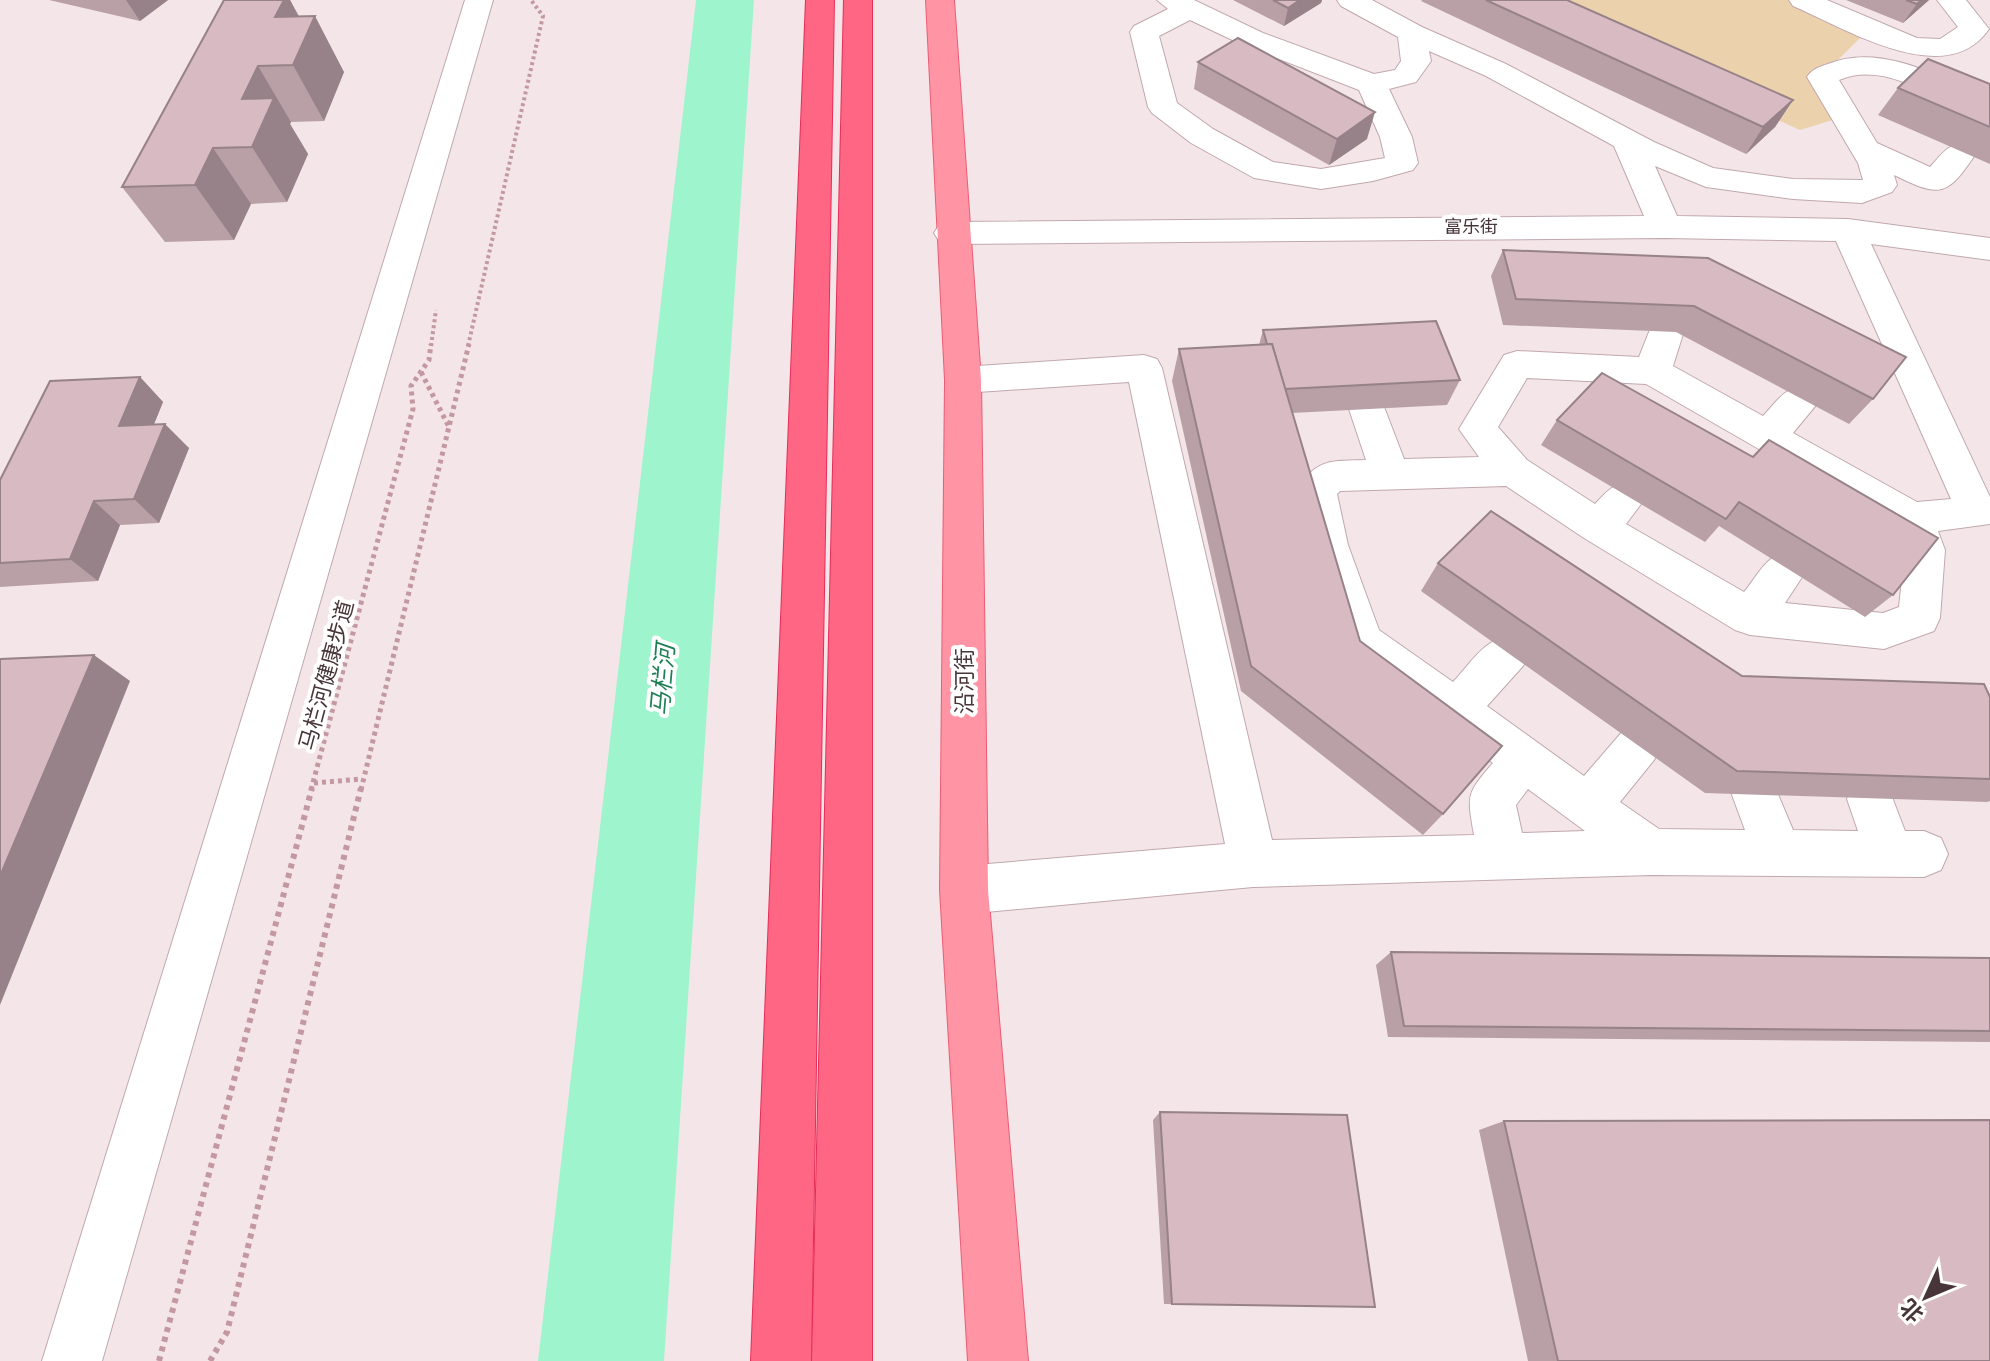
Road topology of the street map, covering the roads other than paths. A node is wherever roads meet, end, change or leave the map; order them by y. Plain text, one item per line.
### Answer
1 (479, 0) edge
2 (820, 0) edge
3 (858, 0) edge
4 (940, 0) edge
5 (1351, 0) edge
6 (1803, 0) edge
7 (1951, 0) edge
8 (1194, 5) edge
9 (1473, 26) dead end
10 (1412, 33) junction
11 (1446, 48) junction
12 (1541, 58) edge
13 (1513, 79) junction
14 (1372, 84) junction
15 (1990, 111) edge
16 (1627, 139) junction
17 (1865, 149) junction
18 (1961, 152) edge
19 (1665, 227) junction
20 (1848, 230) junction
21 (951, 233) junction
22 (1990, 249) edge
23 (1562, 327) edge
24 (1666, 331) edge
25 (1574, 367) junction
26 (1653, 371) junction
27 (963, 380) junction
28 (1802, 399) edge
29 (1368, 409) edge
30 (1767, 436) junction
31 (1513, 471) junction
32 (1390, 474) junction
33 (1627, 496) edge
34 (1912, 518) junction
35 (1598, 527) junction
36 (1787, 568) edge
37 (1750, 617) junction
38 (1508, 653) edge
39 (1445, 721) junction
40 (1638, 746) edge
41 (1524, 760) junction
42 (1755, 795) edge
43 (1870, 799) edge
44 (1588, 806) junction
45 (1651, 852) junction
46 (1778, 853) junction
47 (1503, 857) junction
48 (1253, 864) junction
49 (964, 890) junction
50 (72, 1361) edge
51 (781, 1361) edge
52 (842, 1361) edge
53 (998, 1361) edge

1 - 50 street
2 - 51 highway
3 - 52 highway
4 - 21 main road, 沿河街
5 - 10 street
6 - 7 street
8 - 14 street
8 - 14 street
9 - 11 street
10 - 11 street
10 - 14 street
11 - 13 street
12 - 13 street
13 - 16 street
15 - 17 street
16 - 17 street
16 - 19 street
17 - 18 street
19 - 20 street, 富乐街
19 - 21 street, 富乐街
20 - 22 street, 富乐街
20 - 34 street
21 - 27 main road, 沿河街
23 - 25 street
24 - 26 street
25 - 26 street
25 - 31 street
26 - 30 street
27 - 48 street
27 - 49 main road, 沿河街
28 - 30 street
29 - 32 street
30 - 34 street
31 - 32 street
31 - 35 street
32 - 39 street
33 - 35 street
34 - 37 street
35 - 37 street
36 - 37 street
38 - 39 street
39 - 41 street
40 - 44 street
41 - 44 street
41 - 47 street
42 - 46 street
43 - 46 street
44 - 45 street
45 - 46 street
45 - 47 street
47 - 48 street
48 - 49 street
49 - 53 main road, 沿河街

